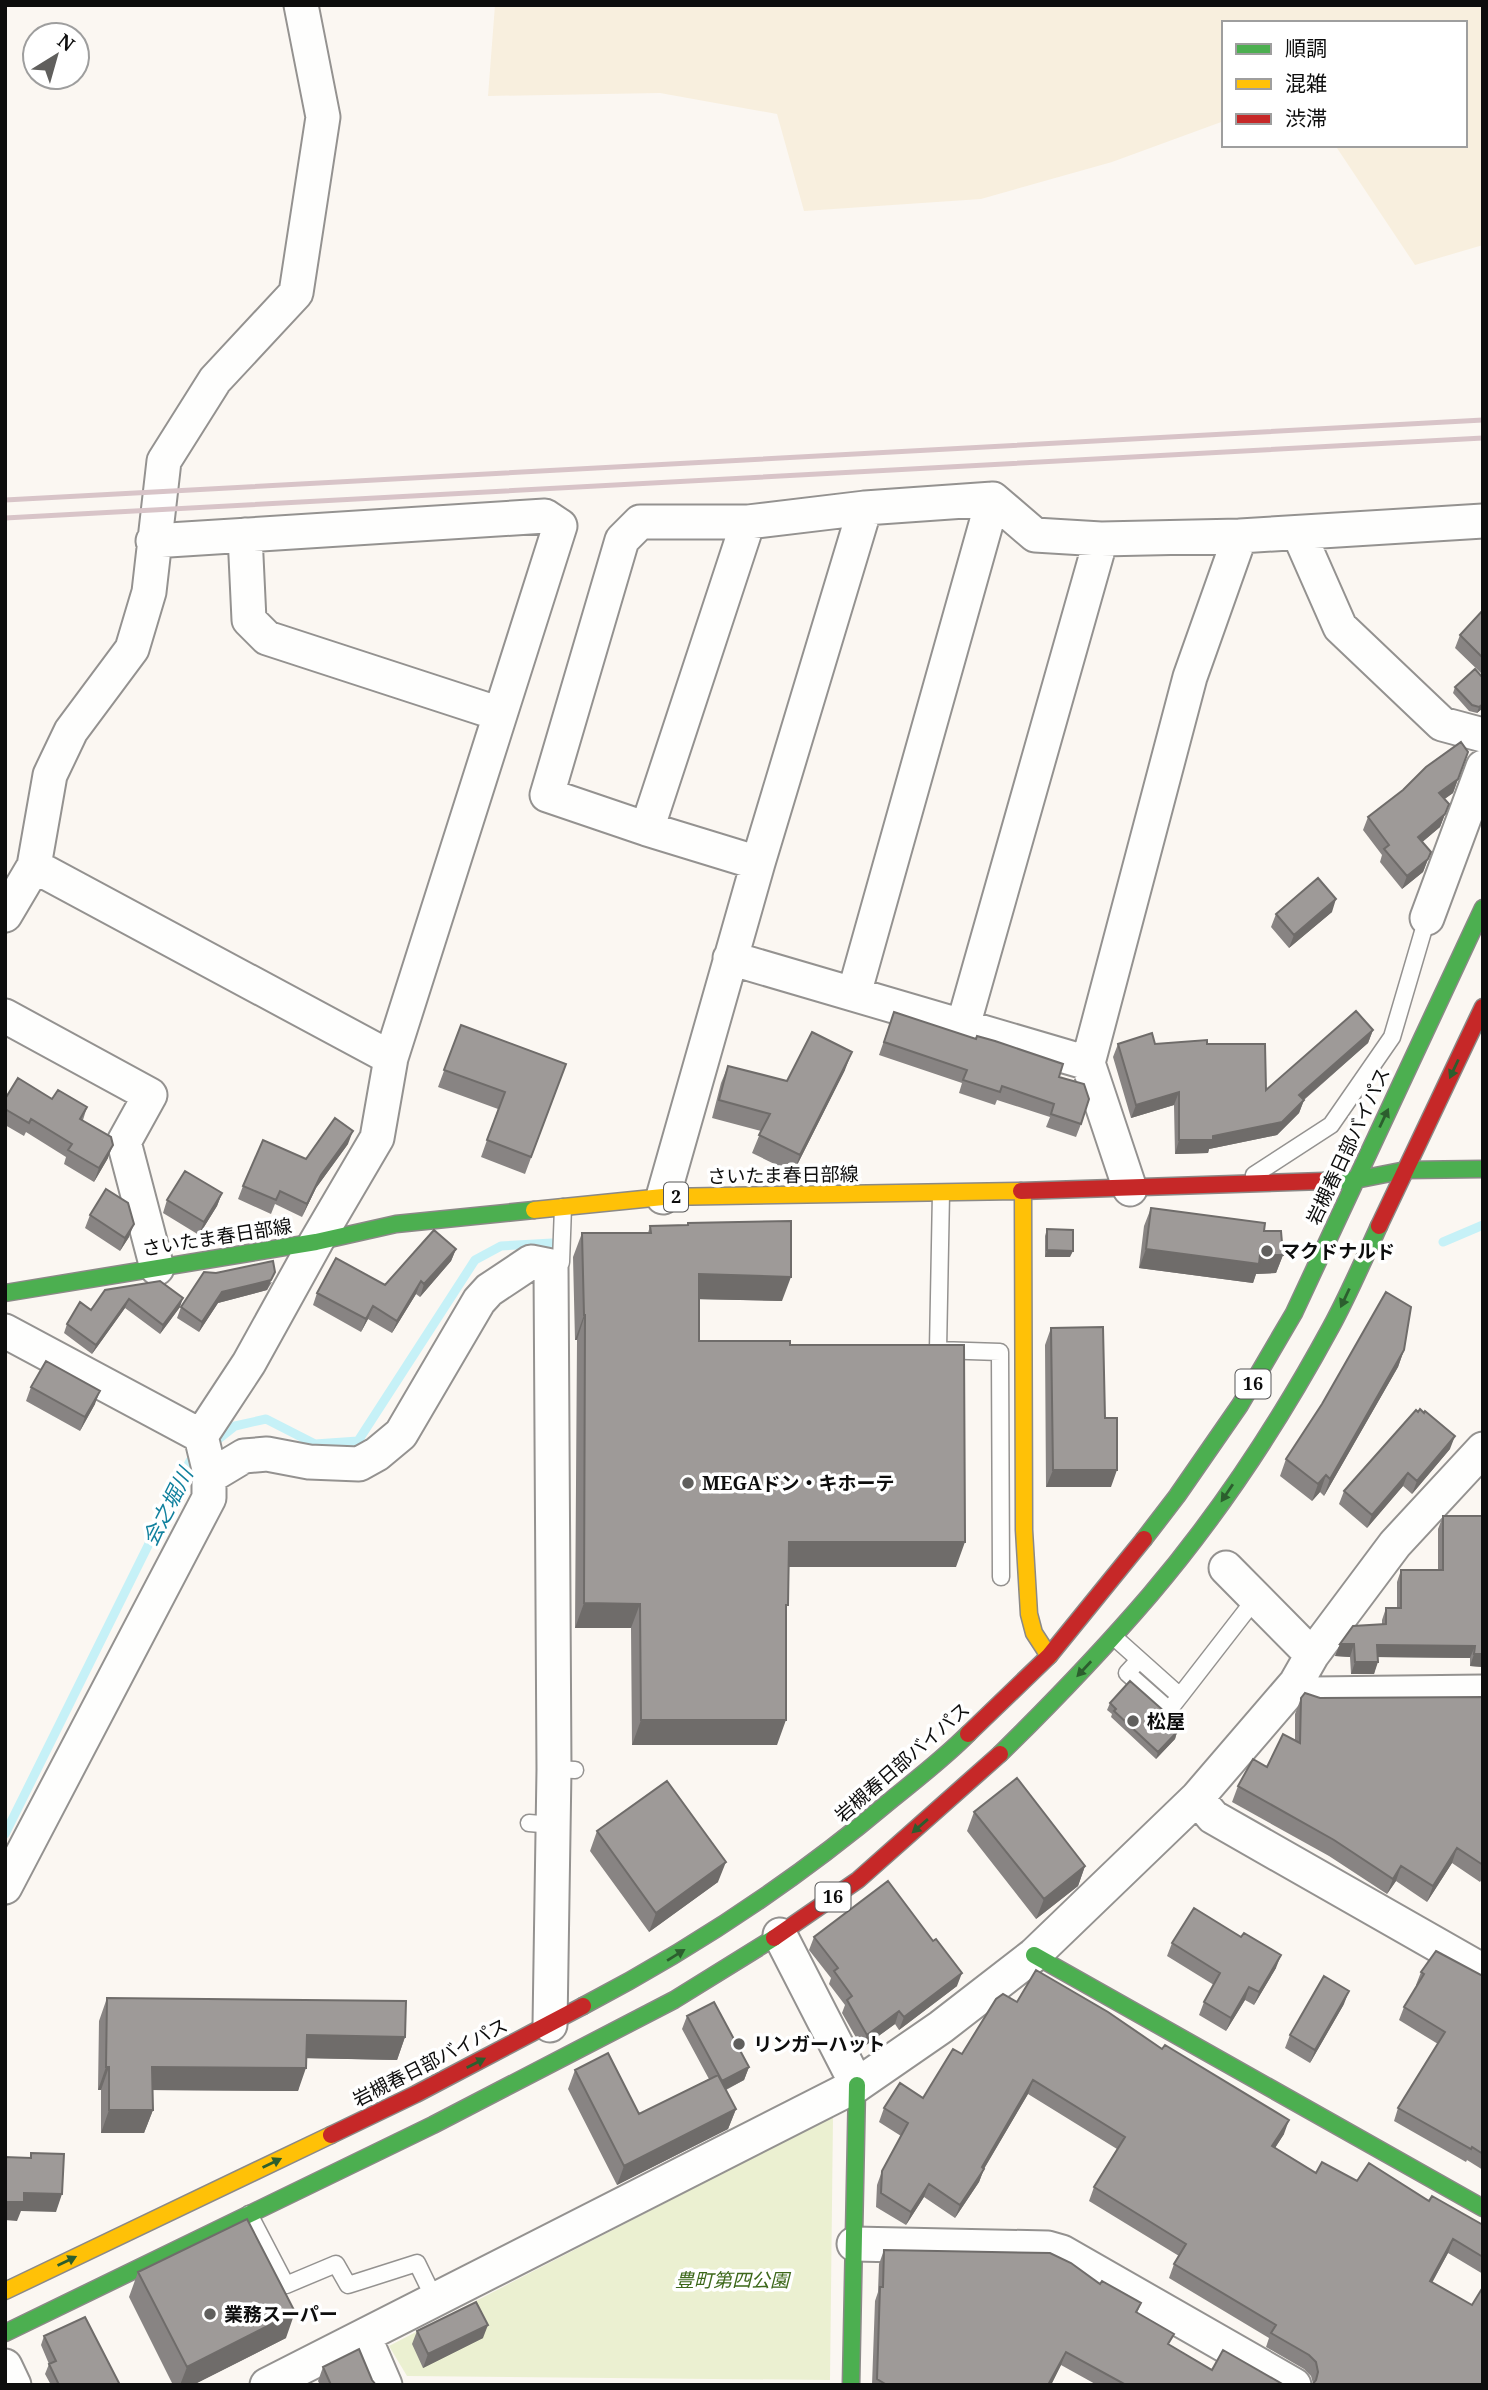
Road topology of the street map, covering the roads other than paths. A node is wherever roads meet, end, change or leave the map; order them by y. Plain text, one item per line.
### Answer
1 (301, 5) edge
2 (993, 499) junction
3 (864, 508) junction
4 (1483, 521) edge
5 (748, 522) junction
6 (1299, 534) junction
7 (245, 535) junction
8 (1240, 536) junction
9 (1101, 539) junction
10 (153, 541) junction
11 (500, 714) junction
12 (1483, 735) edge
13 (1483, 767) edge
14 (647, 830) junction
15 (758, 863) junction
16 (34, 866) junction
17 (1483, 908) edge
18 (5, 915) edge
19 (1427, 918) joint
20 (730, 958) junction
21 (854, 994) junction
22 (1483, 1007) edge
23 (5, 1016) edge
24 (963, 1026) junction
25 (391, 1058) junction
26 (1088, 1063) junction
27 (1483, 1169) edge
28 (1406, 1170) junction
29 (1355, 1180) junction
30 (1241, 1184) junction
31 (1130, 1189) junction
32 (1023, 1192) junction
33 (941, 1193) junction
34 (663, 1197) junction
35 (563, 1208) junction
36 (316, 1242) junction
37 (551, 1266) junction
38 (157, 1268) junction
39 (5, 1293) edge
40 (5, 1331) edge
41 (1483, 1450) edge
42 (204, 1453) junction
43 (1024, 1530) junction
44 (1000, 1533) junction
45 (1226, 1568) dead end
46 (1002, 1577) dead end
47 (1256, 1598) junction
48 (1114, 1637) junction
49 (1049, 1656) junction
50 (1304, 1669) junction
51 (1483, 1692) edge
52 (1197, 1798) junction
53 (5, 1887) edge
54 (779, 1936) junction
55 (1034, 1955) junction
56 (1483, 1970) edge
57 (550, 2025) junction
58 (857, 2085) junction
59 (1483, 2208) edge
60 (249, 2214) junction
61 (854, 2244) junction
62 (5, 2291) edge
63 (435, 2300) junction
64 (5, 2333) edge
65 (364, 2336) junction
66 (5, 2366) edge
67 (14, 2385) edge
68 (267, 2385) edge
69 (385, 2385) edge
70 (851, 2385) edge
71 (1294, 2385) edge

1 - 10 street
2 - 3 street
2 - 9 street
2 - 21 street
3 - 5 street
3 - 15 street
4 - 6 street
5 - 14 street
5 - 14 street
6 - 8 street
6 - 12 street
7 - 10 street
7 - 11 street
7 - 11 street
8 - 9 street
8 - 26 street
9 - 24 street
10 - 16 street
11 - 25 street
13 - 19 street
14 - 15 street
15 - 20 street
16 - 18 street
16 - 25 street
29 -> 17 main road, 岩槻春日部バイパス / 16
19 - 30 lane
20 - 21 street
20 - 34 street
21 - 24 street
22 -> 28 main road, 16
23 - 38 street
24 - 26 street
25 - 36 street
26 - 31 street
27 - 28 main road, さいたま春日部線 / 2
28 - 29 main road, さいたま春日部線 / 2
28 -> 48 main road, 16
29 - 30 main road, さいたま春日部線 / 2
29 - 49 main road, 岩槻春日部バイパス / 16
30 - 31 main road, さいたま春日部線 / 2
31 - 32 main road, さいたま春日部線 / 2
32 - 33 main road, さいたま春日部線 / 2
32 - 43 main road
33 - 34 main road, さいたま春日部線 / 2
33 - 44 lane
34 - 35 main road, さいたま春日部線 / 2
35 - 36 main road, さいたま春日部線 / 2
35 - 37 lane
36 - 38 main road, さいたま春日部線 / 2
36 - 42 street
37 - 42 street
37 - 57 street
38 - 39 main road, さいたま春日部線 / 2
40 - 42 street
41 - 50 street
42 - 53 street
43 - 44 lane
43 - 49 main road
44 - 46 lane
45 - 47 street
47 - 48 lane
47 - 50 street
48 -> 54 main road, 16
57 -> 49 main road, 岩槻春日部バイパス / 16
50 - 51 street
50 - 52 street
52 - 55 street
52 - 56 street
54 - 58 street
54 - 60 main road, 16
55 - 58 street
55 - 59 main road
62 -> 57 main road, 岩槻春日部バイパス / 16
58 - 61 main road
58 - 63 street
60 - 63 lane
60 - 64 main road, 16
61 - 70 main road
61 - 71 street
63 - 65 street
65 - 68 street
65 - 69 street
66 - 67 street

